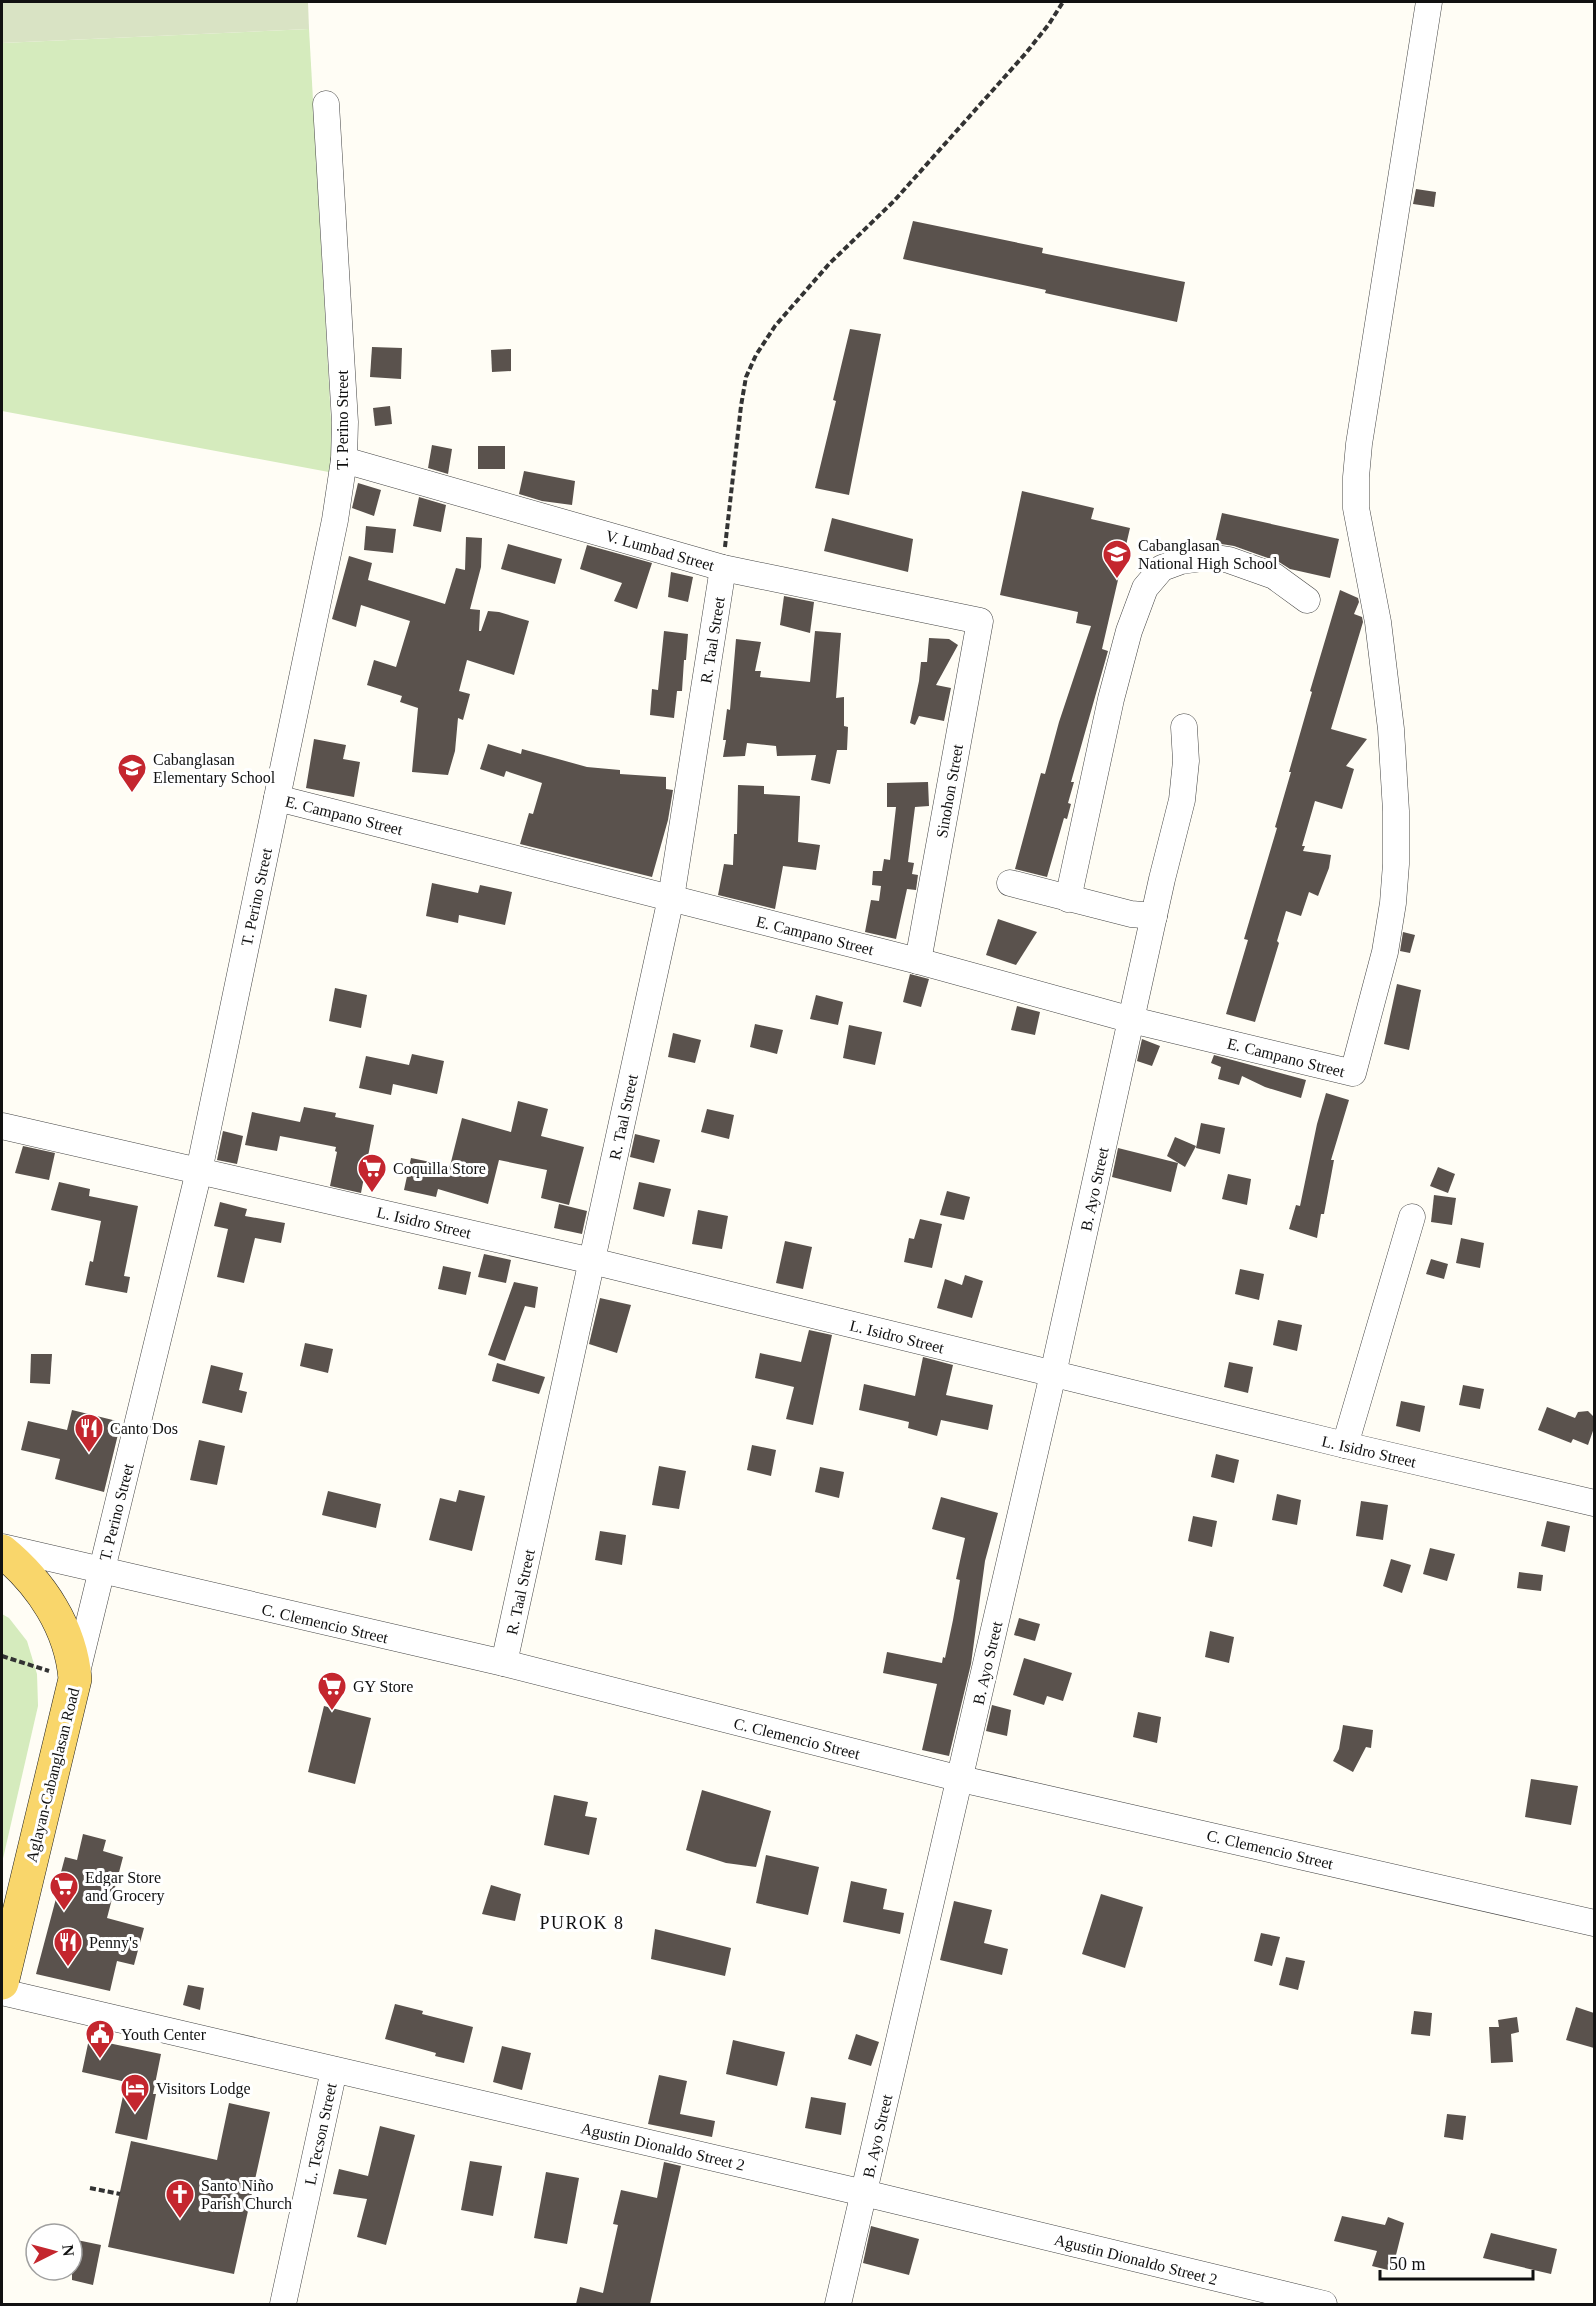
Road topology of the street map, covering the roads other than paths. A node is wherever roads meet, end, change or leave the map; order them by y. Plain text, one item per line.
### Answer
1 (1429, 2) edge
2 (326, 104) dead end
3 (344, 460) junction
4 (723, 568) junction
5 (1307, 600) dead end
6 (980, 621) joint
7 (1184, 727) dead end
8 (277, 798) junction
9 (1010, 883) dead end
10 (671, 898) junction
11 (1068, 899) junction
12 (1154, 916) junction
13 (918, 961) junction
14 (1132, 1020) junction
15 (2, 1126) edge
16 (199, 1171) junction
17 (1412, 1217) dead end
18 (592, 1261) junction
19 (1053, 1374) junction
20 (1345, 1445) junction
21 (1594, 1503) edge
22 (2, 1549) edge
23 (102, 1571) junction
24 (504, 1663) junction
25 (75, 1679) junction
26 (961, 1779) junction
27 (1594, 1923) edge
28 (2, 1983) edge
29 (2, 1992) edge
30 (334, 2070) junction
31 (864, 2193) junction
32 (283, 2304) edge
33 (838, 2304) edge
34 (1324, 2304) edge

1 - 14 street, E. Campano Street
2 - 3 street, T. Perino Street
3 - 4 street, V. Lumbad Street
3 - 8 street, T. Perino Street
4 - 6 street, V. Lumbad Street
4 - 10 street, R. Taal Street
5 - 11 street
6 - 13 street, Sinohon Street
7 - 12 street, B. Ayo Street
8 - 10 street, E. Campano Street
8 - 16 street, T. Perino Street
9 - 11 street
10 - 13 street, E. Campano Street
10 - 18 street, R. Taal Street
11 - 12 street
12 - 14 street, B. Ayo Street
13 - 14 street, E. Campano Street
14 - 19 street, B. Ayo Street
15 - 16 street, L. Isidro Street
16 - 18 street, L. Isidro Street
16 - 23 street, T. Perino Street
17 - 20 street
18 - 19 street, L. Isidro Street
18 - 24 street, R. Taal Street
19 - 20 street, L. Isidro Street
19 - 26 street, B. Ayo Street
20 - 21 street, L. Isidro Street
22 - 23 street, C. Clemencio Street
22 - 25 main road, Aglayan-Cabanglasan Road
23 - 24 street, C. Clemencio Street
23 - 25 street, T. Perino Street
24 - 26 street, C. Clemencio Street
25 - 28 main road, Aglayan-Cabanglasan Road
26 - 27 street, C. Clemencio Street
26 - 31 street, B. Ayo Street
29 - 30 street, Agustin Dionaldo Street 2
30 - 31 street, Agustin Dionaldo Street 2
30 - 32 street, L. Tecson Street
31 - 33 street, B. Ayo Street
31 - 34 street, Agustin Dionaldo Street 2

